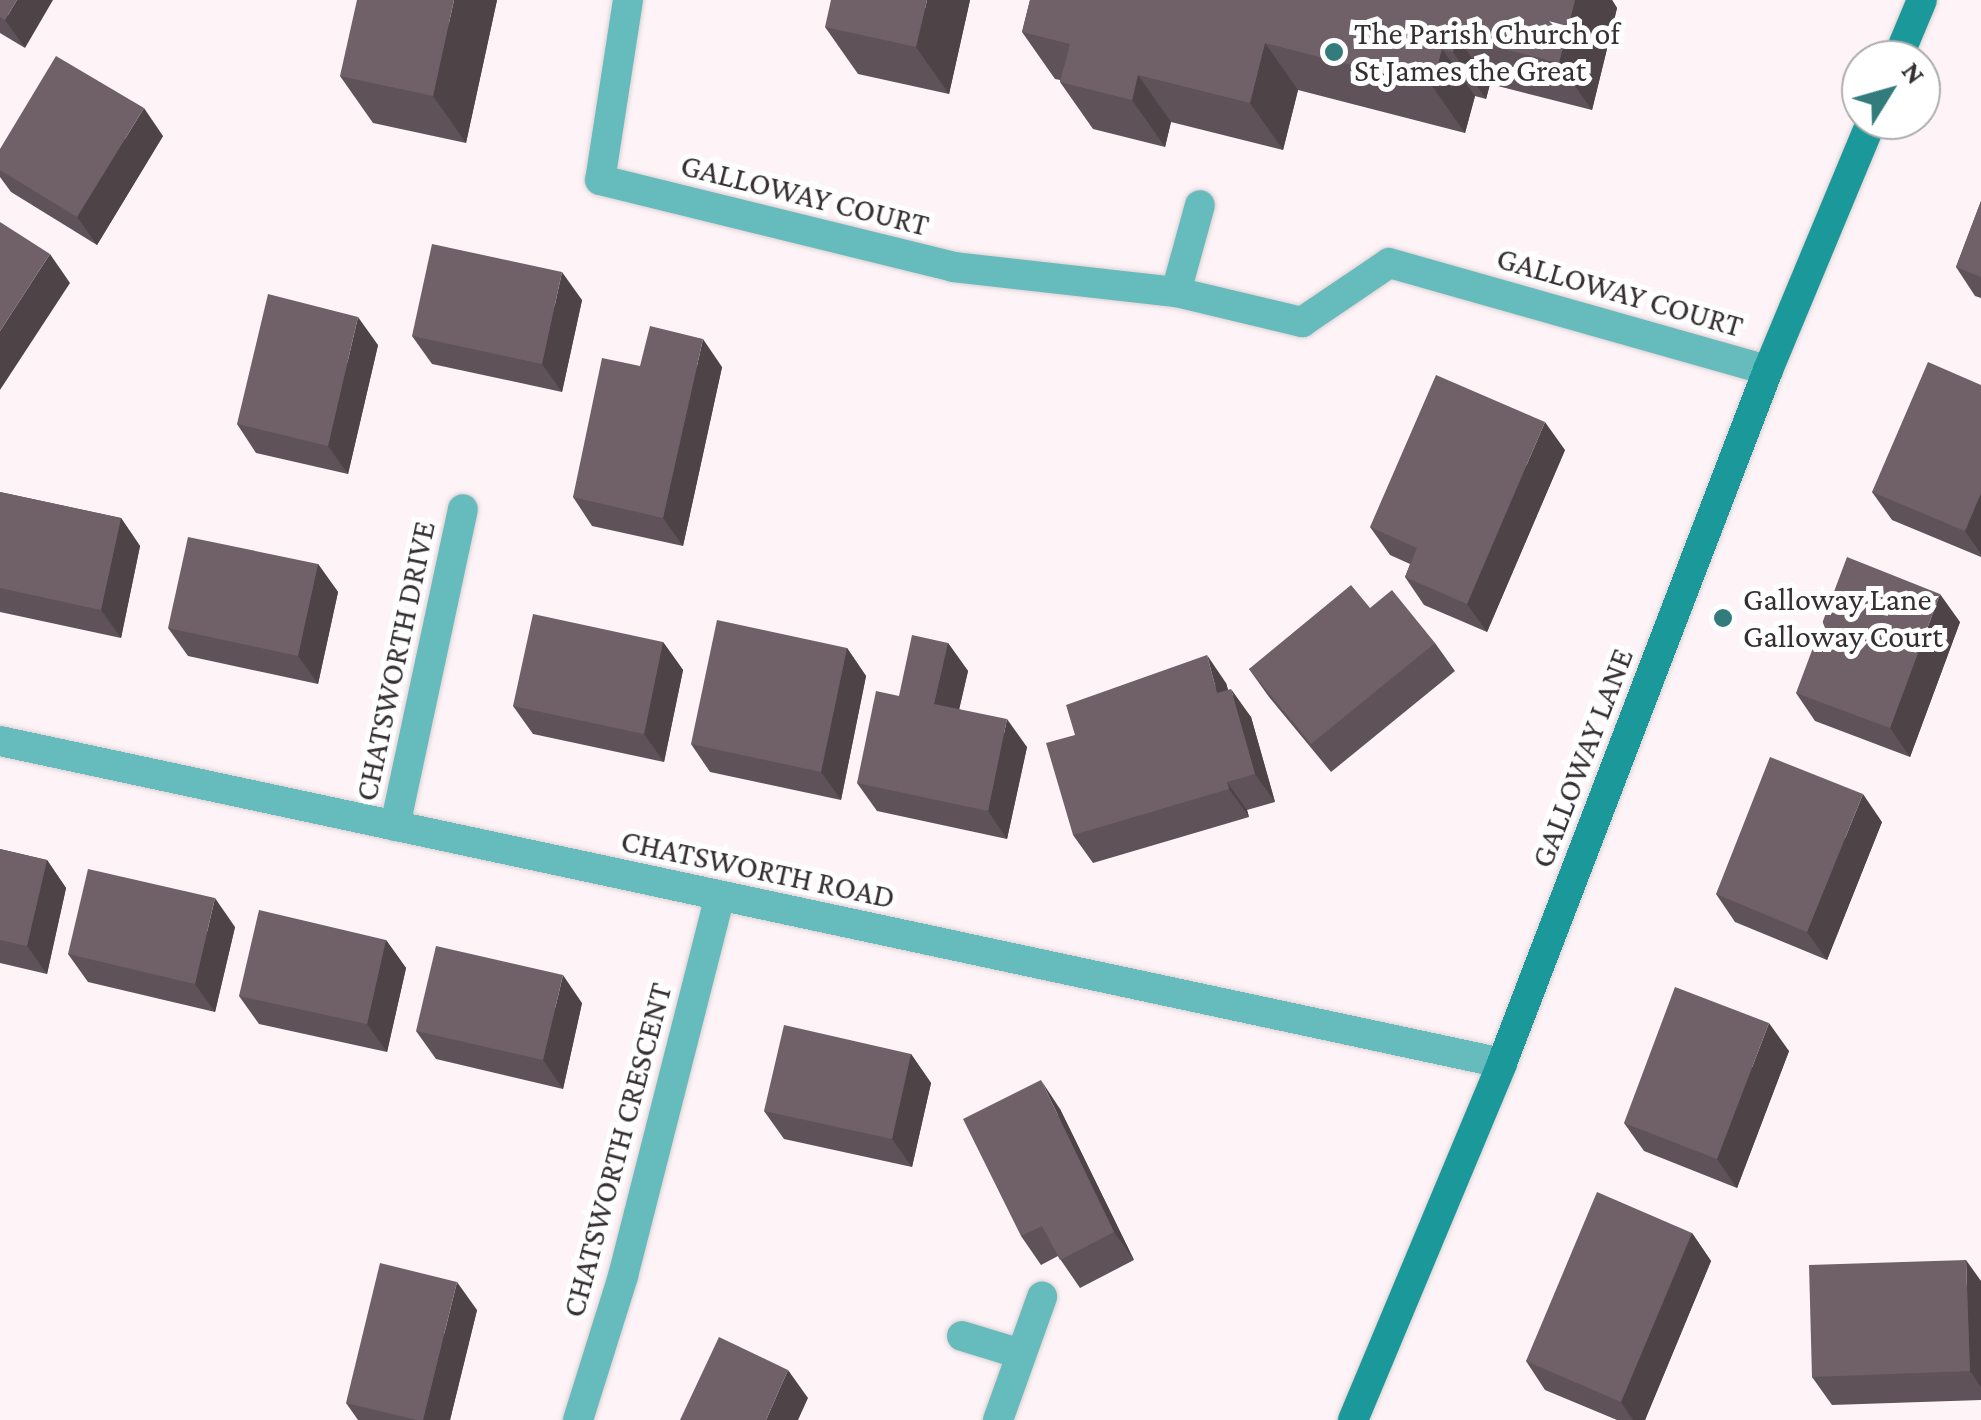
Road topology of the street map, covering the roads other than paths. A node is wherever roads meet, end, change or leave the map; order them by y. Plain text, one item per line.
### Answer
1 (628, 0) edge
2 (1922, 0) edge
3 (1905, 40) edge
4 (1864, 140) edge
5 (1200, 205) dead end
6 (1176, 292) junction
7 (1768, 370) junction
8 (463, 510) dead end
9 (0, 741) edge
10 (395, 826) junction
11 (720, 896) junction
12 (1502, 1063) junction
13 (1042, 1297) dead end
14 (962, 1336) dead end
15 (1022, 1354) junction
16 (578, 1420) edge
17 (998, 1420) edge
18 (1353, 1420) edge

1 - 6 street, GALLOWAY COURT
2 - 3 main road
4 - 7 main road, GALLOWAY LANE
5 - 6 street
6 - 7 street, GALLOWAY COURT
7 - 12 main road, GALLOWAY LANE
8 - 10 street, CHATSWORTH DRIVE
9 - 10 street, CHATSWORTH ROAD
10 - 11 street, CHATSWORTH ROAD
11 - 12 street, CHATSWORTH ROAD
11 - 16 street, CHATSWORTH CRESCENT
12 - 18 main road, GALLOWAY LANE
13 - 15 street
14 - 15 street
15 - 17 street

